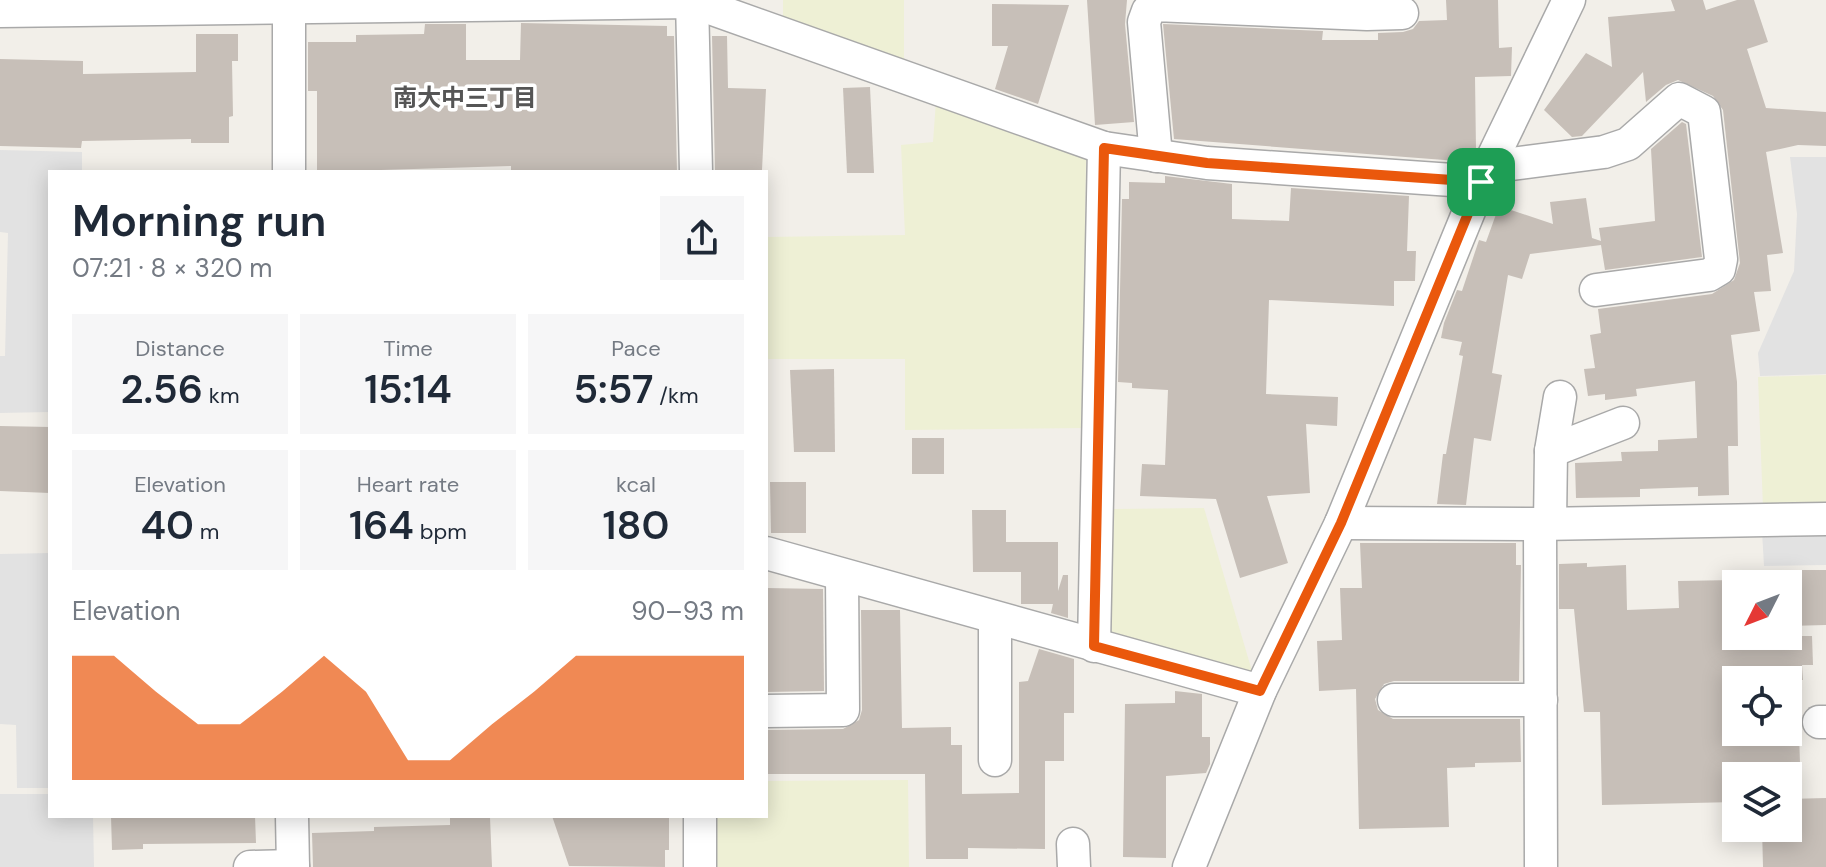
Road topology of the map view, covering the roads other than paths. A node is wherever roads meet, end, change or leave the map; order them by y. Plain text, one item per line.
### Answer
1 (1569, 0) edge
2 (692, 1) edge
3 (289, 4) edge
4 (0, 11) edge
5 (1402, 13) dead end
6 (1104, 148) junction
7 (1156, 156) junction
8 (289, 170) edge
9 (696, 170) edge
10 (1485, 175) junction
11 (1596, 290) dead end
12 (1560, 397) dead end
13 (1623, 423) dead end
14 (1551, 451) junction
15 (1826, 519) edge
16 (1341, 523) junction
17 (1545, 524) junction
18 (768, 554) edge
19 (842, 575) junction
20 (995, 618) junction
21 (1094, 646) junction
22 (1260, 691) junction
23 (1394, 700) dead end
24 (1541, 700) junction
25 (768, 711) edge
26 (995, 760) dead end
27 (292, 818) edge
28 (700, 818) edge
29 (250, 867) edge
30 (293, 867) edge
31 (700, 867) edge
32 (1189, 867) edge
33 (1541, 867) edge

1 - 10 street
2 - 3 street
2 - 6 street
2 - 9 street
3 - 4 street
3 - 8 street
5 - 7 street
6 - 7 street
6 - 21 street
7 - 10 street
10 - 11 street
10 - 16 street
12 - 14 street
13 - 14 street
14 - 17 street
15 - 17 street
16 - 17 street
16 - 22 street
17 - 24 street
18 - 19 street
19 - 20 street
19 - 25 street
20 - 21 street
20 - 26 street
21 - 22 street
22 - 32 street
23 - 24 street
24 - 33 street
27 - 30 street
28 - 31 street
29 - 30 street

